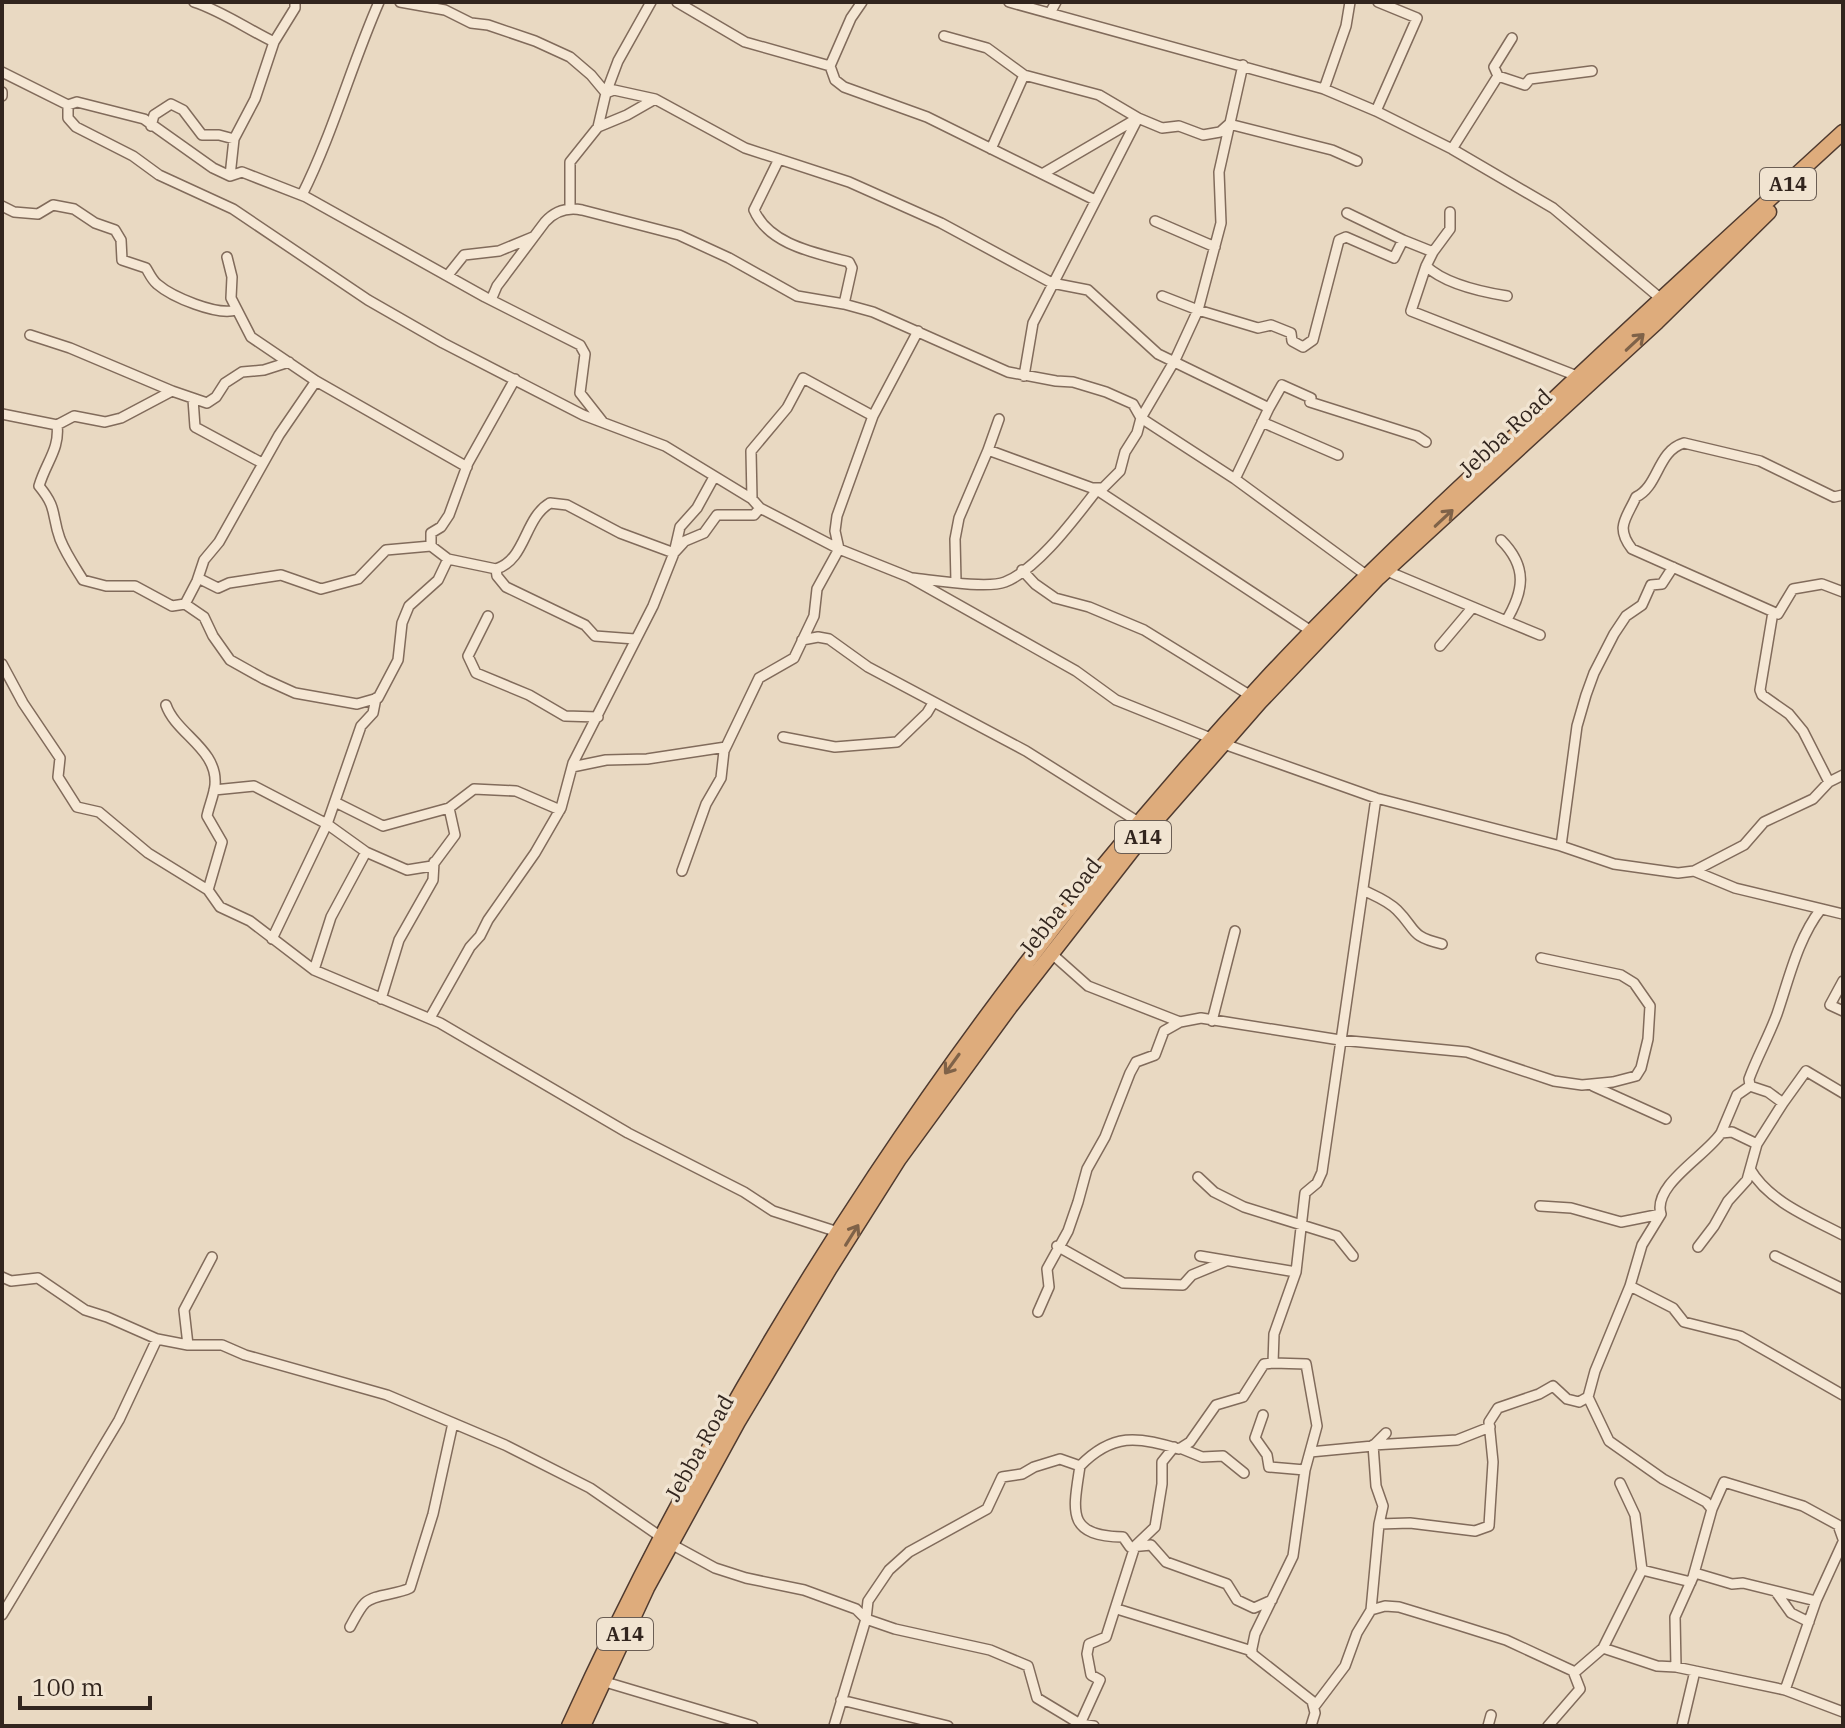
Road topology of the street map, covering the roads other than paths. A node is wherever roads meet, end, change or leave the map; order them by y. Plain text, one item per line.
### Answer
1 (194, 2) edge
2 (295, 2) edge
3 (379, 2) edge
4 (400, 2) edge
5 (651, 2) edge
6 (677, 2) edge
7 (862, 2) edge
8 (1009, 2) edge
9 (1056, 2) edge
10 (1350, 2) edge
11 (1378, 2) edge
12 (1050, 13) junction
13 (944, 36) dead end
14 (1512, 38) dead end
15 (274, 42) junction
16 (1243, 65) junction
17 (830, 66) junction
18 (1592, 71) dead end
19 (2, 72) edge
20 (1024, 75) junction
21 (1498, 76) junction
22 (1324, 89) junction
23 (606, 93) junction
24 (655, 99) junction
25 (68, 105) junction
26 (1376, 111) junction
27 (1138, 118) junction
28 (1229, 124) junction
29 (151, 126) junction
30 (598, 127) junction
31 (1843, 132) edge
32 (234, 139) junction
33 (1843, 145) edge
34 (991, 149) junction
35 (1452, 149) junction
36 (779, 159) junction
37 (1357, 161) dead end
38 (1044, 173) junction
39 (230, 176) junction
40 (302, 195) junction
41 (1095, 200) junction
42 (2, 206) edge
43 (570, 208) junction
44 (1450, 212) dead end
45 (1347, 213) dead end
46 (1155, 221) dead end
47 (536, 235) junction
48 (1403, 240) junction
49 (1215, 247) junction
50 (1433, 252) junction
51 (227, 257) dead end
52 (1426, 266) junction
53 (448, 275) junction
54 (1052, 283) junction
55 (1162, 296) dead end
56 (1507, 296) dead end
57 (1660, 298) junction
58 (491, 300) junction
59 (844, 304) junction
60 (236, 310) junction
61 (1198, 310) junction
62 (918, 331) junction
63 (30, 335) dead end
64 (1175, 360) junction
65 (289, 362) junction
66 (1024, 376) junction
67 (1577, 376) junction
68 (515, 379) junction
69 (316, 381) junction
70 (172, 391) junction
71 (193, 399) junction
72 (1269, 408) junction
73 (2, 414) edge
74 (873, 416) junction
75 (1141, 418) junction
76 (999, 419) dead end
77 (1262, 422) junction
78 (604, 423) junction
79 (57, 425) junction
80 (1426, 442) dead end
81 (988, 450) junction
82 (1338, 455) dead end
83 (262, 463) junction
84 (467, 467) junction
85 (714, 477) junction
86 (1235, 479) junction
87 (1097, 490) junction
88 (1843, 495) edge
89 (752, 499) junction
90 (760, 508) junction
91 (1501, 540) dead end
92 (431, 546) junction
93 (839, 549) junction
94 (674, 553) junction
95 (448, 559) junction
96 (1673, 567) junction
97 (496, 569) junction
98 (1022, 570) junction
99 (1387, 571) junction
100 (1366, 575) junction
101 (909, 577) junction
102 (198, 578) junction
103 (956, 582) junction
104 (1843, 592) edge
105 (185, 604) junction
106 (1472, 608) junction
107 (1773, 612) junction
108 (488, 616) dead end
109 (1506, 621) junction
110 (1311, 631) junction
111 (1540, 635) dead end
112 (635, 639) junction
113 (802, 640) junction
114 (1440, 646) dead end
115 (2, 664) edge
116 (1251, 696) junction
117 (376, 698) junction
118 (933, 703) junction
119 (166, 705) dead end
120 (598, 717) junction
121 (783, 737) dead end
122 (1218, 741) junction
123 (726, 747) junction
124 (572, 767) junction
125 (1843, 775) edge
126 (1829, 782) junction
127 (214, 790) junction
128 (1376, 798) junction
129 (335, 802) junction
130 (449, 808) junction
131 (560, 810) junction
132 (1140, 823) junction
133 (327, 824) junction
134 (1561, 846) junction
135 (366, 852) junction
136 (434, 862) junction
137 (682, 871) dead end
138 (1694, 871) junction
139 (208, 890) junction
140 (1363, 890) junction
141 (1821, 909) junction
142 (1843, 914) edge
143 (1235, 931) dead end
144 (272, 939) junction
145 (1442, 944) dead end
146 (1052, 954) junction
147 (1541, 958) dead end
148 (314, 970) junction
149 (1843, 981) edge
150 (381, 999) junction
151 (1843, 1011) edge
152 (430, 1018) junction
153 (1212, 1021) junction
154 (1180, 1022) junction
155 (1340, 1040) junction
156 (1590, 1085) junction
157 (1750, 1086) junction
158 (1843, 1093) edge
159 (1783, 1103) junction
160 (1666, 1119) dead end
161 (1721, 1133) junction
162 (1757, 1144) junction
163 (1750, 1169) junction
164 (1198, 1177) dead end
165 (1540, 1206) dead end
166 (1661, 1214) junction
167 (1301, 1223) junction
168 (838, 1232) junction
169 (1843, 1235) edge
170 (1057, 1246) junction
171 (1698, 1247) dead end
172 (1200, 1256) dead end
173 (1353, 1256) dead end
174 (1775, 1256) dead end
175 (212, 1257) dead end
176 (1226, 1261) junction
177 (1296, 1272) junction
178 (2, 1277) edge
179 (1630, 1286) junction
180 (1843, 1289) edge
181 (1038, 1312) dead end
182 (157, 1339) junction
183 (188, 1345) junction
184 (1273, 1363) junction
185 (1843, 1395) edge
186 (1588, 1397) junction
187 (1263, 1415) dead end
188 (453, 1423) junction
189 (1490, 1427) junction
190 (1386, 1433) dead end
191 (1373, 1445) junction
192 (1177, 1448) junction
193 (1310, 1452) junction
194 (1080, 1466) junction
195 (1305, 1470) junction
196 (1244, 1473) dead end
197 (1620, 1483) dead end
198 (1712, 1509) junction
199 (1379, 1524) junction
200 (666, 1540) junction
201 (1843, 1540) edge
202 (1135, 1546) junction
203 (1642, 1570) junction
204 (1693, 1577) junction
205 (1776, 1592) junction
206 (1273, 1600) junction
207 (1816, 1601) junction
208 (1117, 1609) junction
209 (1371, 1610) junction
210 (2, 1615) edge
211 (866, 1619) junction
212 (1809, 1622) junction
213 (350, 1627) dead end
214 (1603, 1648) junction
215 (1252, 1651) junction
216 (1676, 1667) junction
217 (1695, 1671) junction
218 (1574, 1673) junction
219 (602, 1681) junction
220 (1785, 1690) junction
221 (841, 1700) junction
222 (1314, 1707) junction
223 (1843, 1712) edge
224 (1080, 1724) junction
225 (569, 1726) edge
226 (583, 1726) edge
227 (753, 1726) edge
228 (834, 1726) edge
229 (948, 1726) edge
230 (1094, 1726) edge
231 (1311, 1726) edge
232 (1548, 1726) edge
233 (1682, 1726) edge

1 - 15 street
2 - 15 street
3 - 40 street
4 - 23 street
5 - 23 street
6 - 17 street
7 - 17 street
8 - 12 street
9 - 12 street
10 - 22 street
11 - 26 street
12 - 16 street
13 - 20 street
14 - 21 street
15 - 32 street
16 - 22 street
16 - 28 street
17 - 34 street
18 - 21 street
19 - 25 street
20 - 27 street
20 - 34 street
21 - 35 street
22 - 26 street
23 - 24 street
23 - 30 street
24 - 30 street
24 - 36 street
25 - 29 street
25 - 68 street
26 - 35 street
27 - 28 street
27 - 38 street
27 - 41 street
28 - 37 street
28 - 49 street
29 - 32 street
29 - 39 street
30 - 43 street
31 - 57 highway, A14
32 - 39 street
99 -> 33 highway, Jebba Road / A14
34 - 38 street
35 - 57 street
36 - 54 street
36 - 59 street
38 - 41 street
39 - 40 street
40 - 53 street
41 - 54 street
42 - 60 street
43 - 47 street
43 - 59 street
44 - 50 street
45 - 48 street
46 - 49 street
47 - 53 street
47 - 58 street
48 - 50 street
48 - 61 street
49 - 61 street
50 - 52 street
51 - 60 street
52 - 56 street
52 - 67 street
53 - 58 street
54 - 64 street
54 - 66 street
55 - 61 street
57 - 67 highway
58 - 78 street
59 - 62 street
60 - 65 street
61 - 64 street
62 - 66 street
62 - 74 street
63 - 70 street
64 - 72 street
64 - 75 street
65 - 69 street
65 - 71 street
66 - 75 street
67 - 100 highway
68 - 78 street
68 - 84 street
69 - 83 street
69 - 84 street
70 - 71 street
70 - 79 street
71 - 83 street
72 - 77 street
72 - 80 street
73 - 79 street
74 - 89 street
74 - 93 street
75 - 86 street
75 - 87 street
76 - 81 street
77 - 82 street
77 - 86 street
78 - 85 street
79 - 105 street
81 - 87 street
81 - 103 street
83 - 102 street
84 - 92 street
85 - 89 street
85 - 94 street
86 - 100 street
87 - 98 street
87 - 110 street
88 - 96 street
89 - 90 street
90 - 93 street
90 - 94 street
91 - 109 street
92 - 95 street
92 - 102 street
93 - 101 street
93 - 113 street
94 - 97 street
94 - 112 street
95 - 97 street
95 - 117 street
96 - 107 street
96 - 134 street
97 - 112 street
98 - 103 street
98 - 116 street
99 - 106 street
99 - 122 highway, Jebba Road / A14
100 - 110 highway
101 - 103 street
101 - 122 street
102 - 105 street
104 - 107 street
105 - 117 street
106 - 109 street
106 - 114 street
107 - 126 street
108 - 120 street
109 - 111 street
110 - 116 highway
112 - 120 street
113 - 118 street
113 - 123 street
115 - 139 street
116 - 122 highway
117 - 129 street
118 - 121 street
118 - 132 street
119 - 127 street
120 - 124 street
122 - 128 street
122 - 132 highway
122 - 146 highway, Jebba Road / A14
123 - 124 street
123 - 137 street
124 - 131 street
125 - 126 street
126 - 138 street
127 - 133 street
127 - 139 street
128 - 134 street
128 - 140 street
129 - 130 street
129 - 133 street
130 - 131 street
130 - 136 street
131 - 152 street
132 -> 168 highway
133 - 135 street
133 - 144 street
134 - 138 street
135 - 136 street
135 - 148 street
136 - 150 street
138 - 141 street
139 - 144 street
140 - 145 street
140 - 155 street
141 - 142 street
141 - 157 street
143 - 153 street
144 - 148 street
146 - 154 street
200 -> 146 highway, Jebba Road / A14
147 - 156 street
148 - 150 street
149 - 151 street
150 - 152 street
152 - 168 street
153 - 154 street
153 - 155 street
154 - 170 street
155 - 156 street
155 - 167 street
156 - 160 street
157 - 159 street
157 - 161 street
158 - 159 street
159 - 162 street
161 - 162 street
161 - 166 street
162 - 163 street
163 - 169 street
163 - 171 street
164 - 167 street
165 - 166 street
166 - 179 street
167 - 173 street
167 - 177 street
168 - 200 highway
170 - 176 street
170 - 181 street
172 - 176 street
174 - 180 street
175 - 183 street
176 - 177 street
177 - 184 street
178 - 182 street
179 - 185 street
179 - 186 street
182 - 183 street
182 - 210 street
183 - 188 street
184 - 192 street
184 - 193 street
186 - 189 street
186 - 198 street
187 - 195 street
188 - 200 street
188 - 213 street
189 - 191 street
189 - 199 street
190 - 191 street
191 - 193 street
191 - 199 street
192 - 194 street
192 - 196 street
192 - 202 street
193 - 195 street
194 - 202 street
194 - 211 street
195 - 206 street
197 - 203 street
198 - 201 street
198 - 204 street
199 - 209 street
200 - 211 street
200 - 219 highway, Jebba Road / A14
200 - 225 highway
201 - 207 street
202 - 206 street
202 - 208 street
203 - 204 street
203 - 214 street
204 - 205 street
204 - 216 street
205 - 207 street
205 - 212 street
206 - 215 street
207 - 212 street
208 - 215 street
208 - 224 street
209 - 218 street
209 - 222 street
211 - 221 street
211 - 224 street
212 - 220 street
214 - 216 street
214 - 218 street
215 - 222 street
216 - 217 street
217 - 220 street
217 - 233 street
218 - 232 street
219 - 226 highway, Jebba Road / A14
219 - 227 street
220 - 223 street
221 - 228 street
221 - 229 street
222 - 231 street
224 - 230 street

